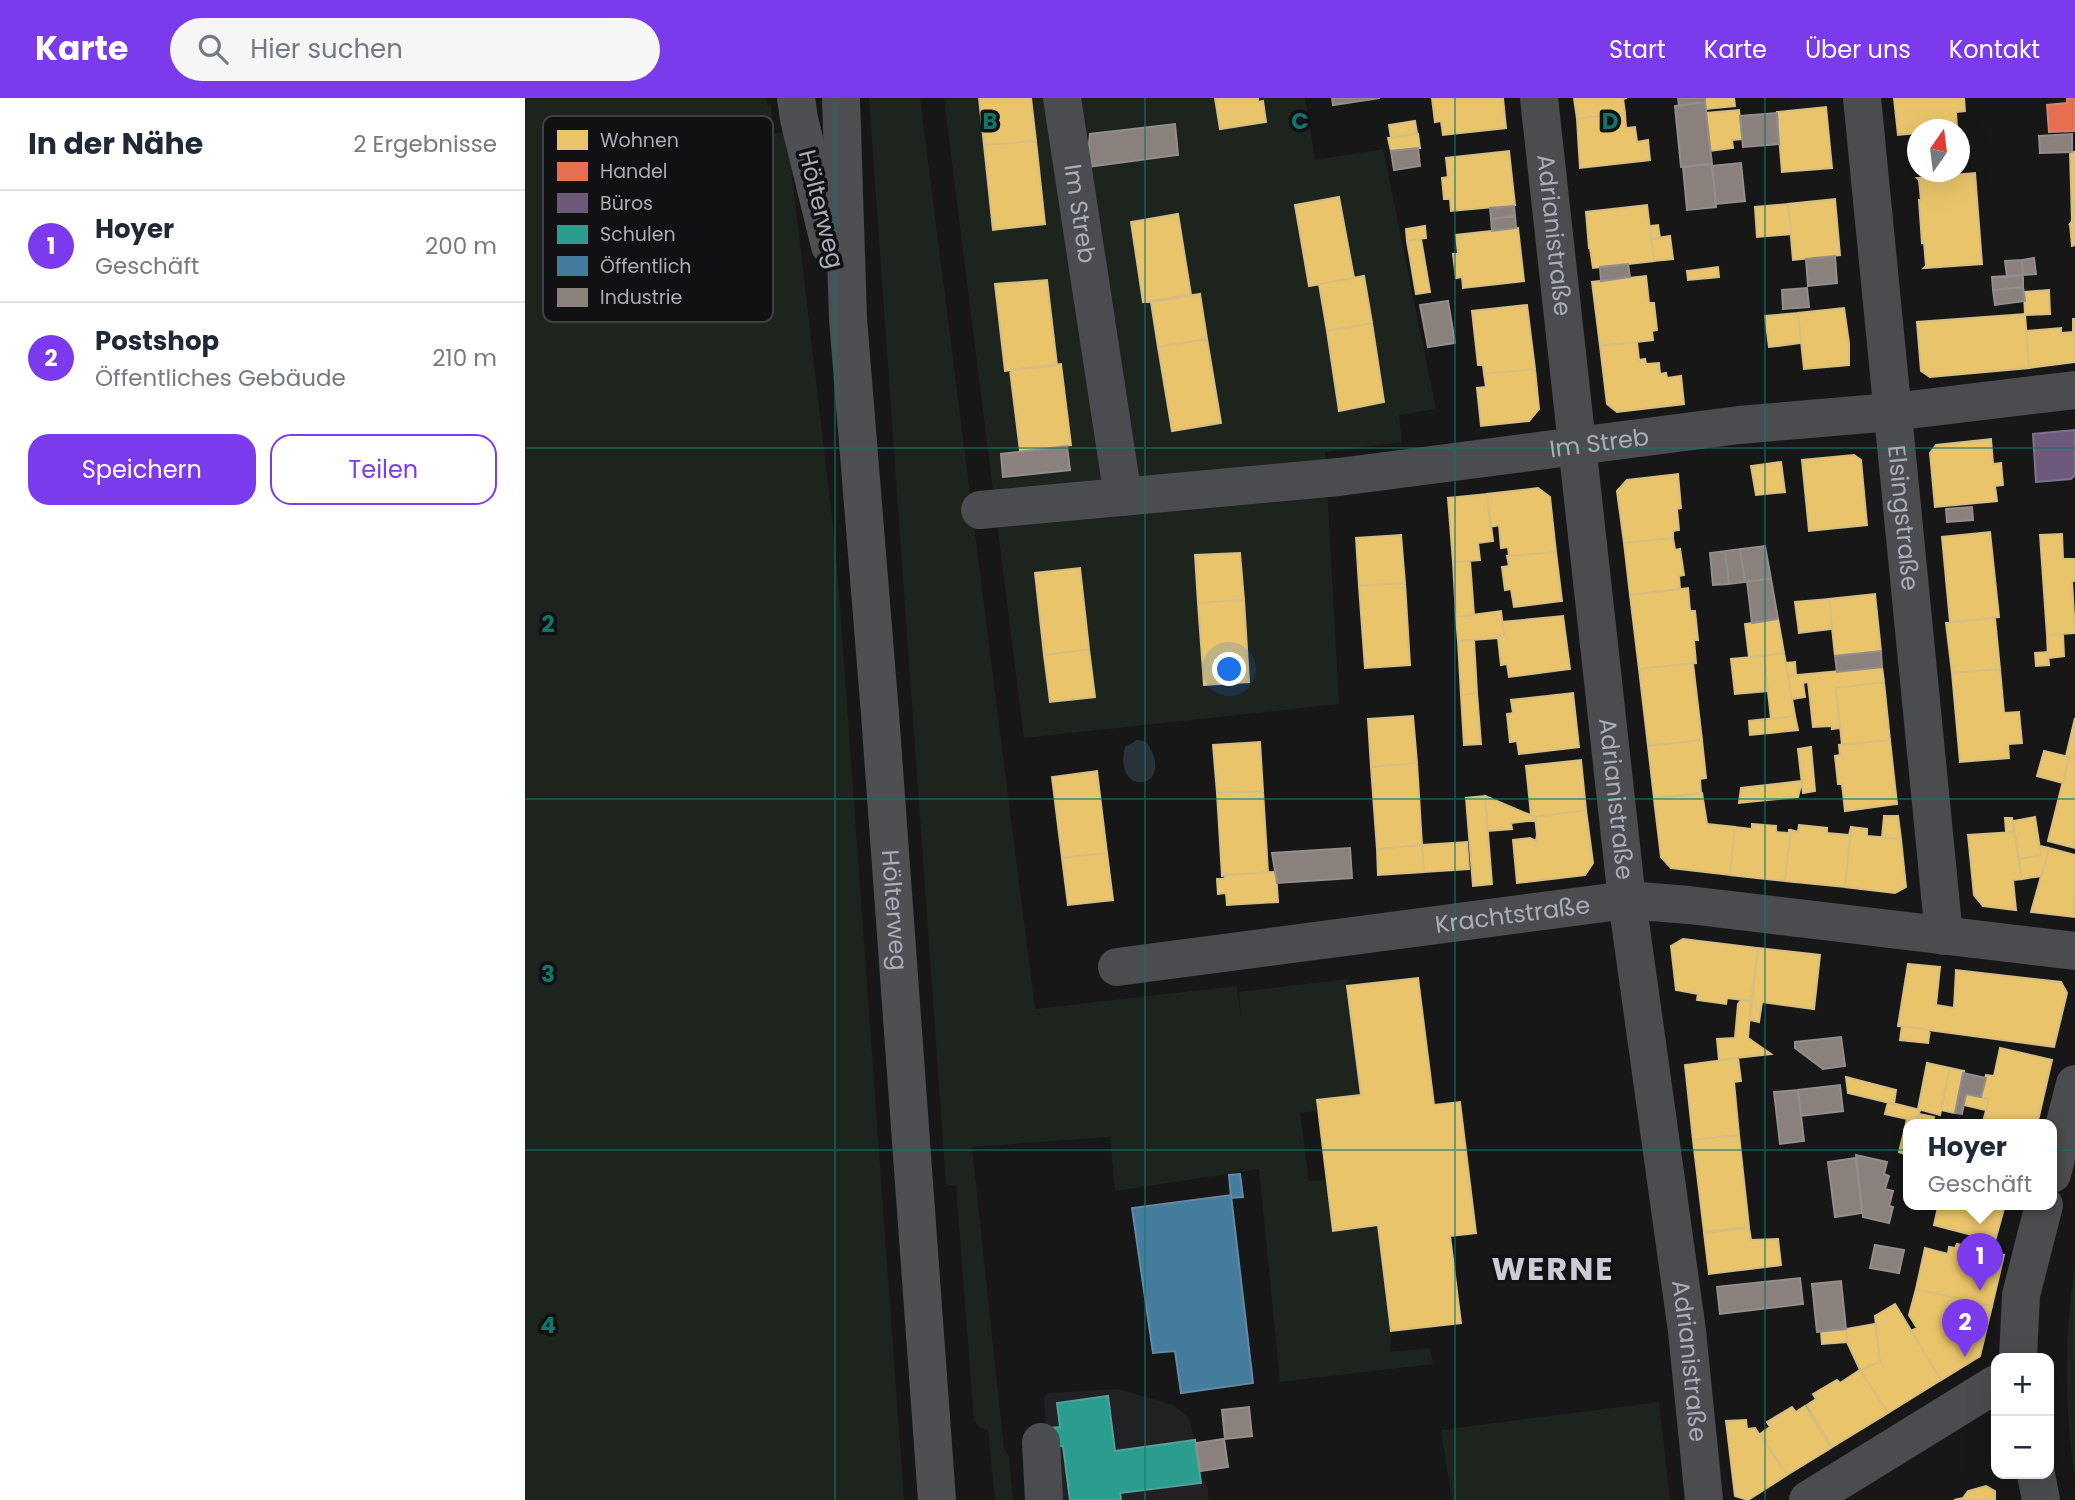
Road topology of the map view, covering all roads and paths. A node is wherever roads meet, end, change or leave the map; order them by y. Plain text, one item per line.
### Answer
1 (796, 98) edge
2 (841, 98) edge
3 (1062, 98) edge
4 (1539, 98) edge
5 (1862, 98) edge
6 (848, 319) junction
7 (2075, 390) edge
8 (1892, 412) junction
9 (1576, 446) junction
10 (1123, 498) junction
11 (980, 510) dead end
12 (1627, 900) junction
13 (1944, 936) junction
14 (2075, 951) edge
15 (1117, 967) dead end
16 (2075, 1084) edge
17 (2057, 1154) edge
18 (2043, 1210) edge
19 (2018, 1353) edge
20 (1991, 1387) edge
21 (1041, 1443) dead end
22 (2037, 1479) edge
23 (937, 1500) edge
24 (1044, 1500) edge
25 (1704, 1500) edge
26 (1808, 1500) edge
27 (2041, 1500) edge

1 - 6 main road, Hölterweg
2 - 6 main road, Hölterweg
3 - 10 street, Im Streb
4 - 9 street, Adrianistraße
5 - 8 street, Elsingstraße
6 - 23 main road, Hölterweg
7 - 8 street, Im Streb
8 - 9 street, Im Streb
8 - 13 street, Elsingstraße
9 - 10 street, Im Streb
9 - 12 street, Adrianistraße
10 - 11 street, Im Streb
12 - 13 street, Krachtstraße
12 - 15 street, Krachtstraße
12 - 25 street, Adrianistraße
13 - 14 street, Krachtstraße
16 - 17 street
18 - 19 street
20 - 26 street
21 - 24 street
22 - 27 street

